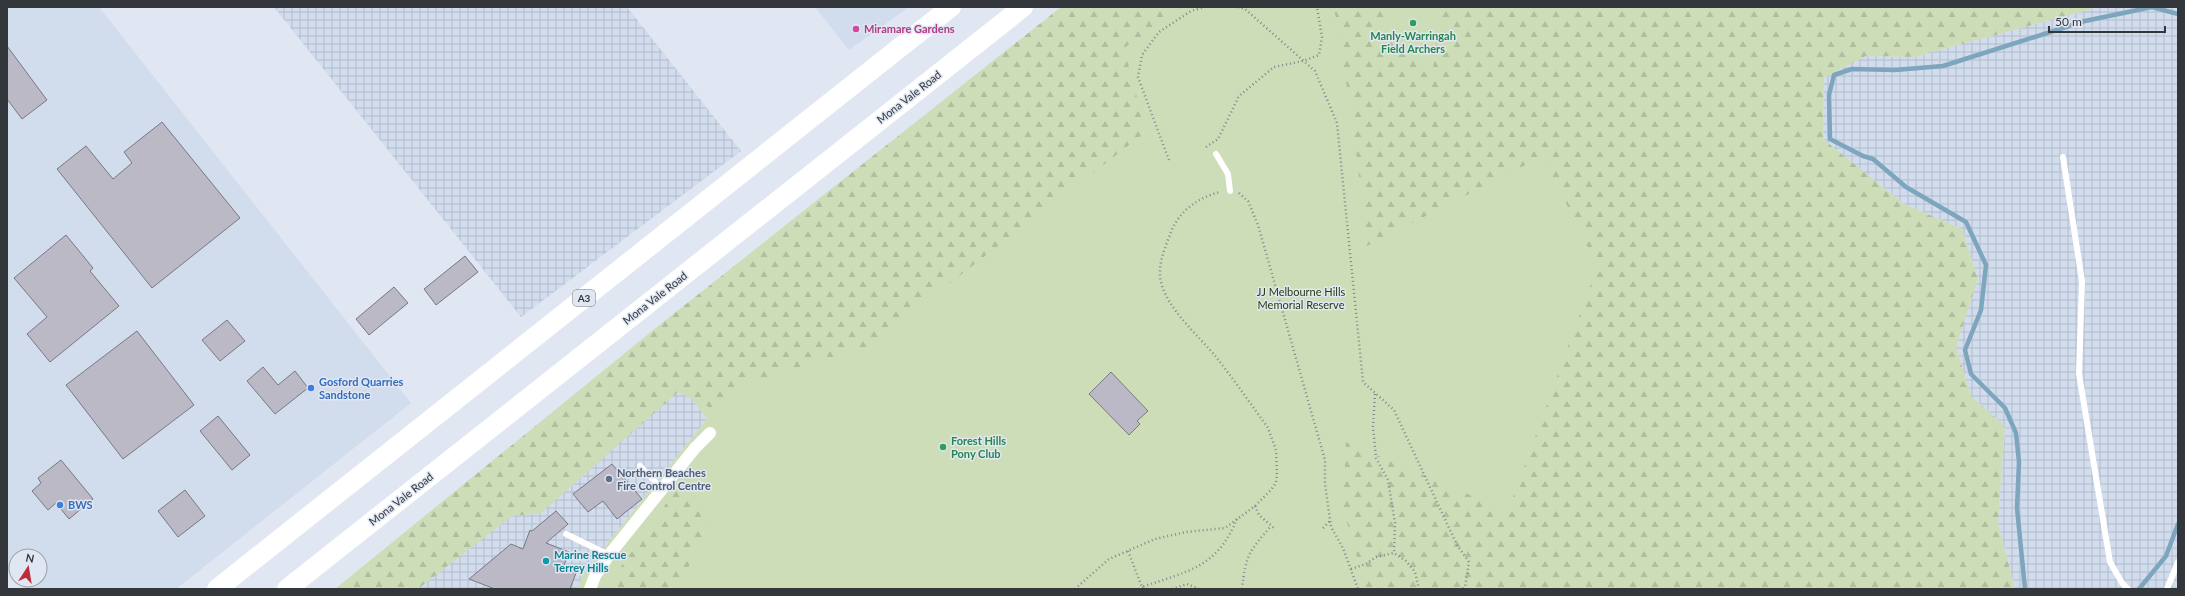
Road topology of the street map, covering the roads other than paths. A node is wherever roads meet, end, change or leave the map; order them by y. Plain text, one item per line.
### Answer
1 (951, 7) edge
2 (1023, 7) edge
3 (1216, 154) dead end
4 (2063, 157) dead end
5 (1230, 191) road end
6 (710, 433) dead end
7 (640, 466) dead end
8 (662, 489) junction
9 (566, 534) dead end
10 (609, 555) junction
11 (2178, 562) edge
12 (217, 589) edge
13 (287, 589) edge
14 (590, 589) edge
15 (2128, 589) edge
16 (2167, 589) edge

1 - 12 highway, A3
2 - 13 highway, Mona Vale Road
3 - 5 lane
4 - 15 lane
6 - 8 street
7 - 8 lane
8 - 10 street
9 - 10 lane
10 - 14 street
11 - 16 lane

